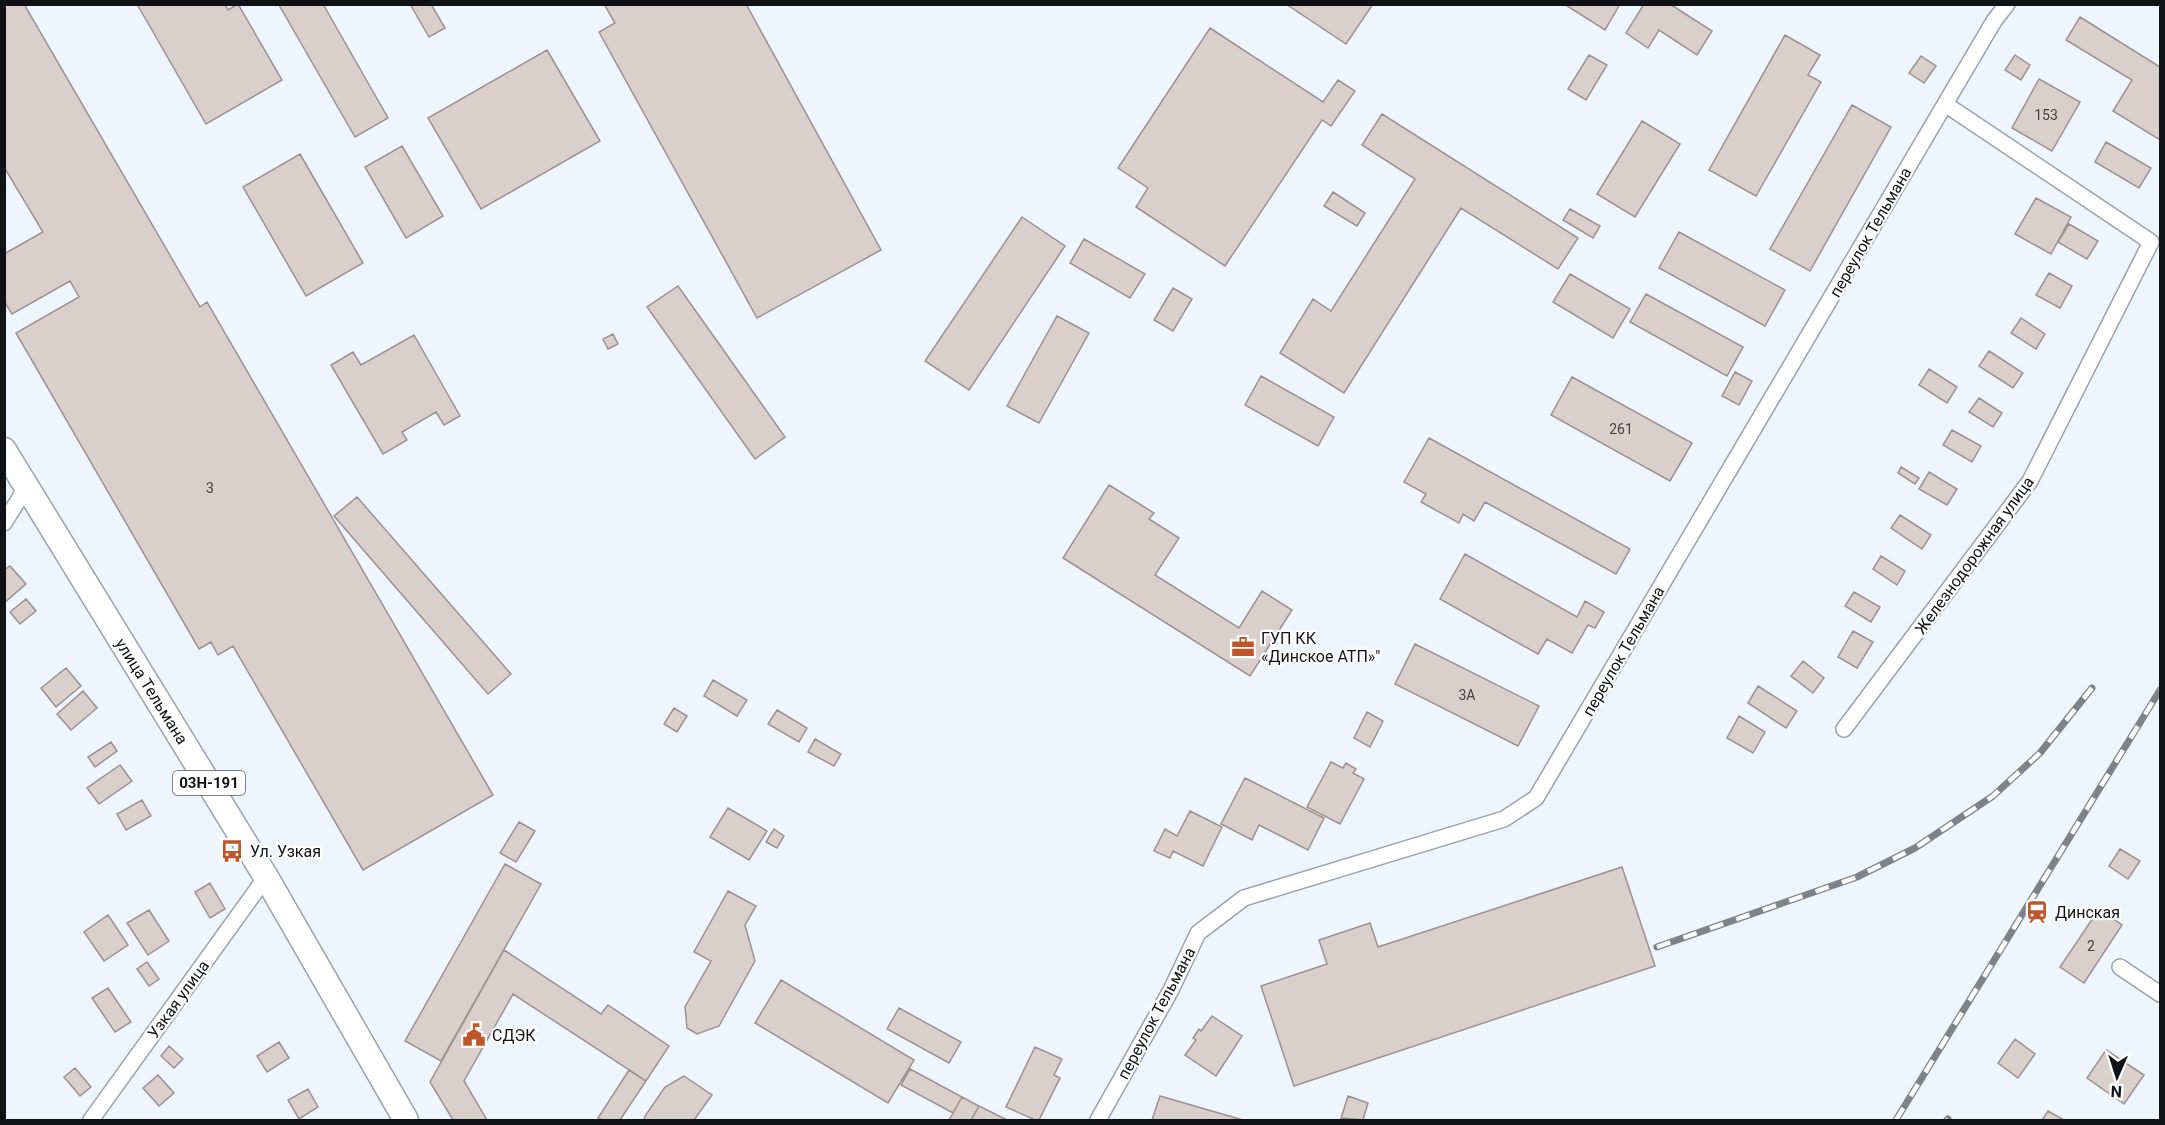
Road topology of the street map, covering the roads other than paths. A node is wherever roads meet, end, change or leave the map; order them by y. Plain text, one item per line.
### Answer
1 (2007, 4) edge
2 (1945, 104) junction
3 (4, 450) edge
4 (26, 488) junction
5 (4, 523) edge
6 (1844, 729) dead end
7 (266, 877) junction
8 (2120, 968) dead end
9 (2160, 994) edge
10 (91, 1120) edge
11 (406, 1120) edge
12 (1098, 1120) edge

1 - 2 street, переулок Тельмана
2 - 6 street, Железнодорожная улица
2 - 12 street, переулок Тельмана
3 - 4 main road, улица Тельмана / 03Н-191
4 - 5 street
4 - 7 main road, улица Тельмана / 03Н-191
7 - 10 street, Узкая улица
7 - 11 main road, улица Тельмана / 03Н-191
8 - 9 street

